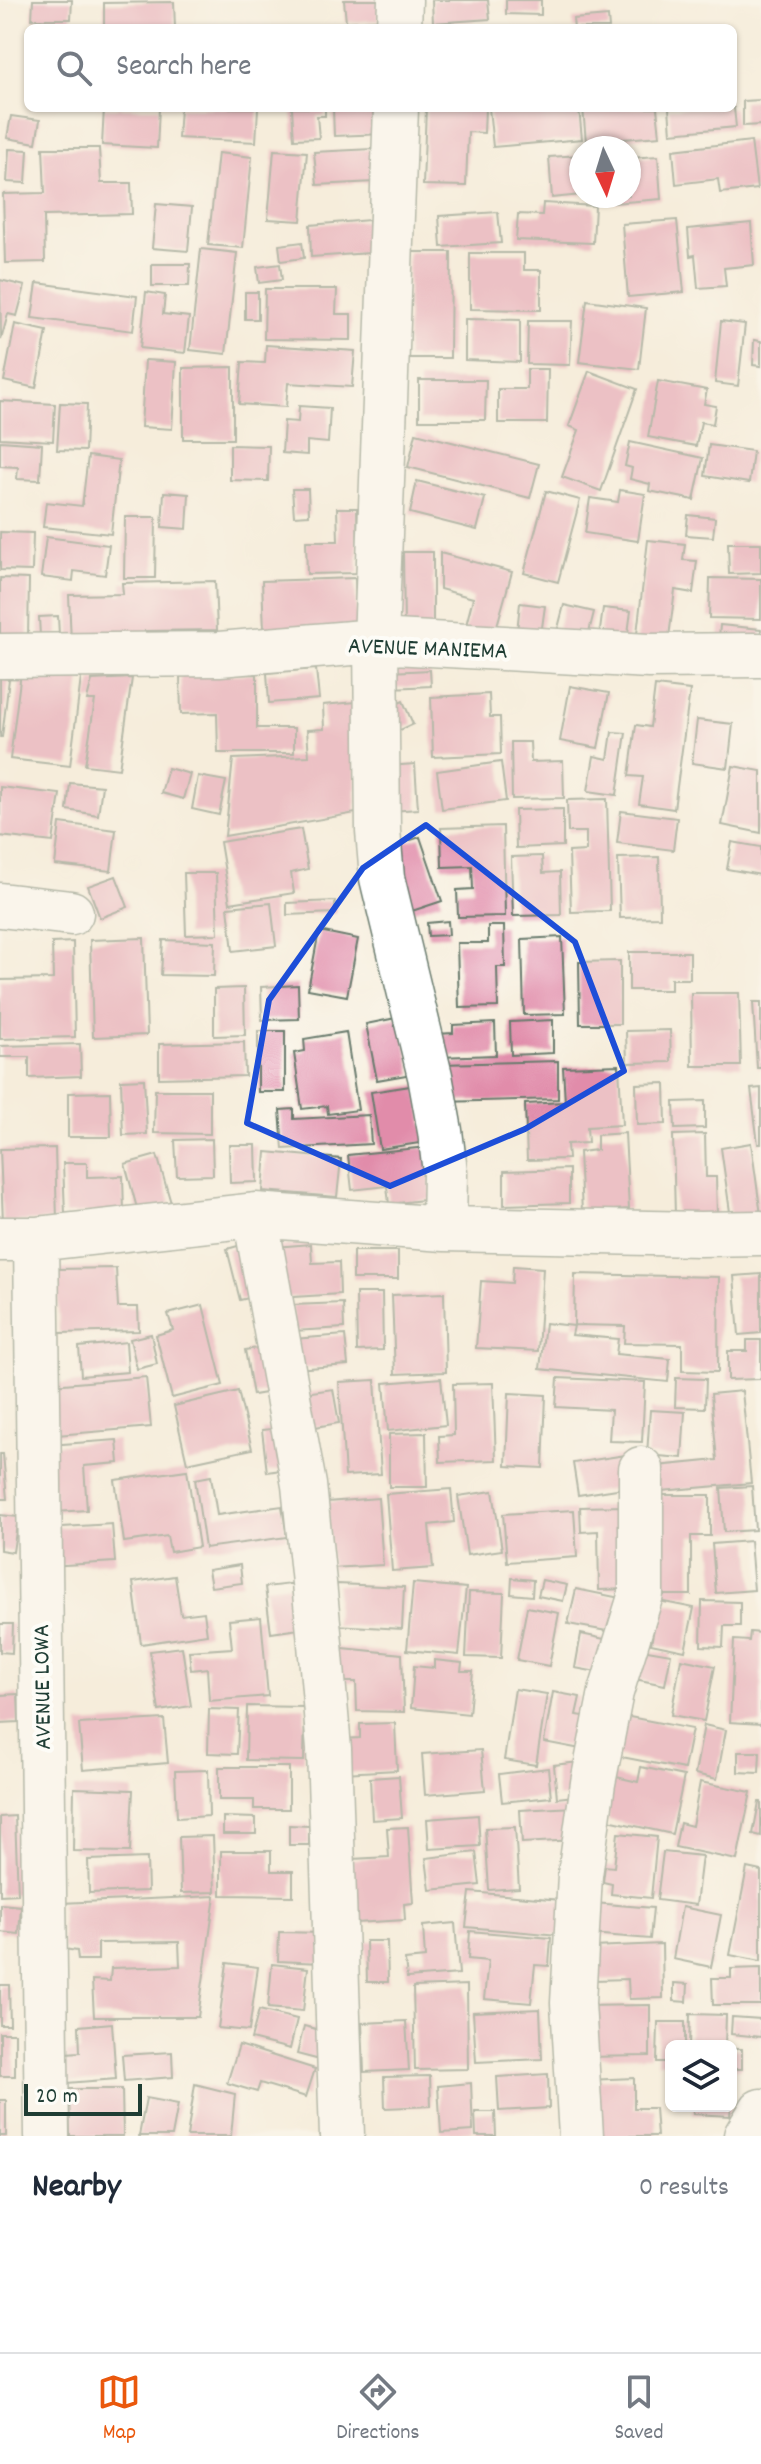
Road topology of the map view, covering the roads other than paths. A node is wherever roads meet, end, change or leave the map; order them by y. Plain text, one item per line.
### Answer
1 (400, 0) edge
2 (399, 24) edge
3 (396, 112) edge
4 (376, 641) junction
5 (761, 655) edge
6 (0, 656) edge
7 (0, 905) edge
8 (71, 913) dead end
9 (255, 1215) junction
10 (444, 1229) junction
11 (761, 1233) edge
12 (18, 1239) edge
13 (641, 1469) dead end
14 (761, 2111) edge
15 (47, 2136) edge
16 (342, 2136) edge
17 (581, 2136) edge
18 (746, 2136) edge

1 - 2 street
3 - 4 street
4 - 5 street, AVENUE MANIEMA
4 - 6 street, AVENUE MANIEMA
4 - 10 street
7 - 8 street
9 - 10 street
9 - 12 street
9 - 16 street
10 - 11 street
12 - 15 street, AVENUE LOWA
13 - 17 street
14 - 18 street

